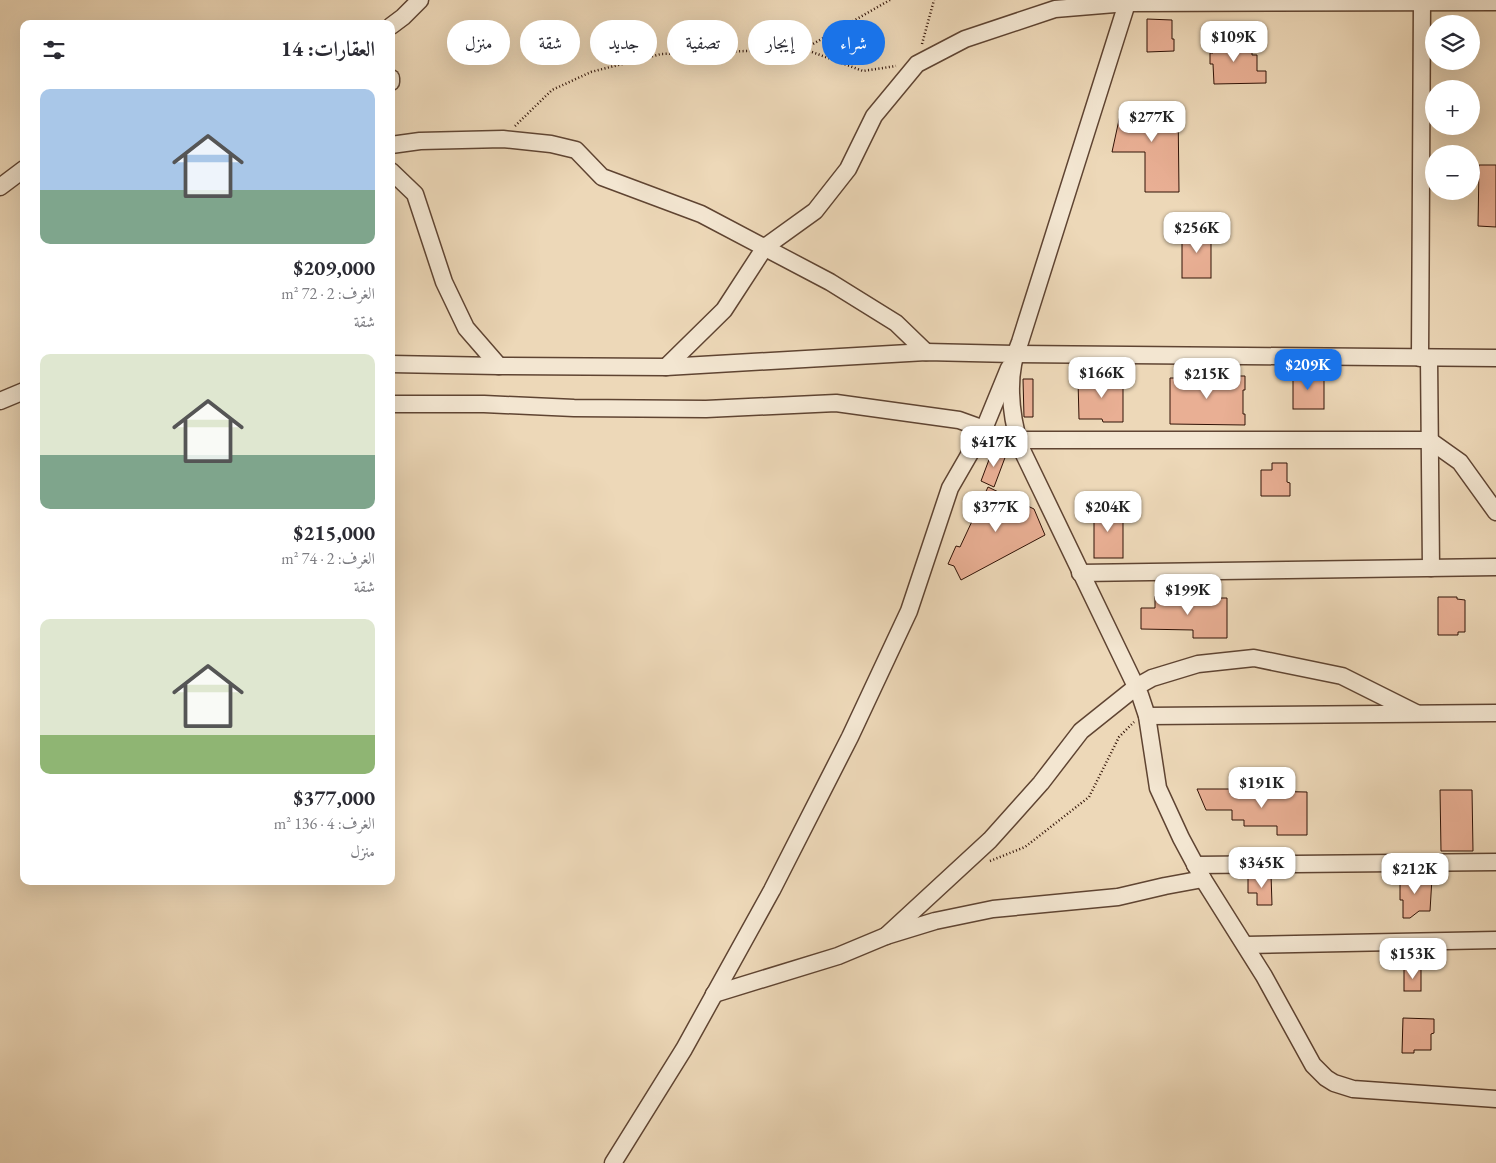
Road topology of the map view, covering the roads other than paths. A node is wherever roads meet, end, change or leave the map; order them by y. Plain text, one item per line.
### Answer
1 (402, 0) edge
2 (420, 0) edge
3 (1303, 1) edge
4 (1127, 2) edge
5 (1422, 2) junction
6 (1496, 2) edge
7 (397, 22) edge
8 (395, 144) edge
9 (15, 175) edge
10 (395, 175) edge
11 (0, 187) edge
12 (765, 247) junction
13 (926, 352) junction
14 (1014, 354) junction
15 (1424, 358) junction
16 (1496, 358) edge
17 (395, 364) edge
18 (499, 366) junction
19 (666, 367) junction
20 (20, 393) edge
21 (0, 401) edge
22 (395, 404) edge
23 (984, 429) junction
24 (1018, 440) junction
25 (1429, 440) junction
26 (1496, 512) edge
27 (1496, 567) edge
28 (1431, 568) junction
29 (1080, 573) junction
30 (1136, 687) junction
31 (1496, 712) edge
32 (1146, 713) junction
33 (1416, 714) junction
34 (1496, 862) edge
35 (1199, 872) junction
36 (886, 936) junction
37 (1496, 940) edge
38 (1246, 945) junction
39 (714, 994) junction
40 (1496, 1099) edge
41 (612, 1163) edge

1 - 7 street
2 - 7 street
3 - 4 street
3 - 5 street
4 - 12 street
4 - 14 street
5 - 6 street
5 - 15 street
8 - 12 street
9 - 11 street
10 - 18 street
12 - 13 street
12 - 19 street
13 - 14 street
13 - 19 street
14 - 15 street
14 - 23 street
14 - 24 street
15 - 16 street
15 - 25 street
17 - 18 street
18 - 19 street
20 - 21 street
22 - 23 street
23 - 39 street
24 - 25 street
24 - 29 street
25 - 26 street
25 - 28 street
27 - 28 street
28 - 29 street
29 - 30 street
30 - 32 street
30 - 33 street
30 - 36 street
31 - 33 street
32 - 33 street
32 - 35 street
34 - 35 street
35 - 36 street
35 - 38 street
36 - 39 street
37 - 38 street
38 - 40 street
39 - 41 street

